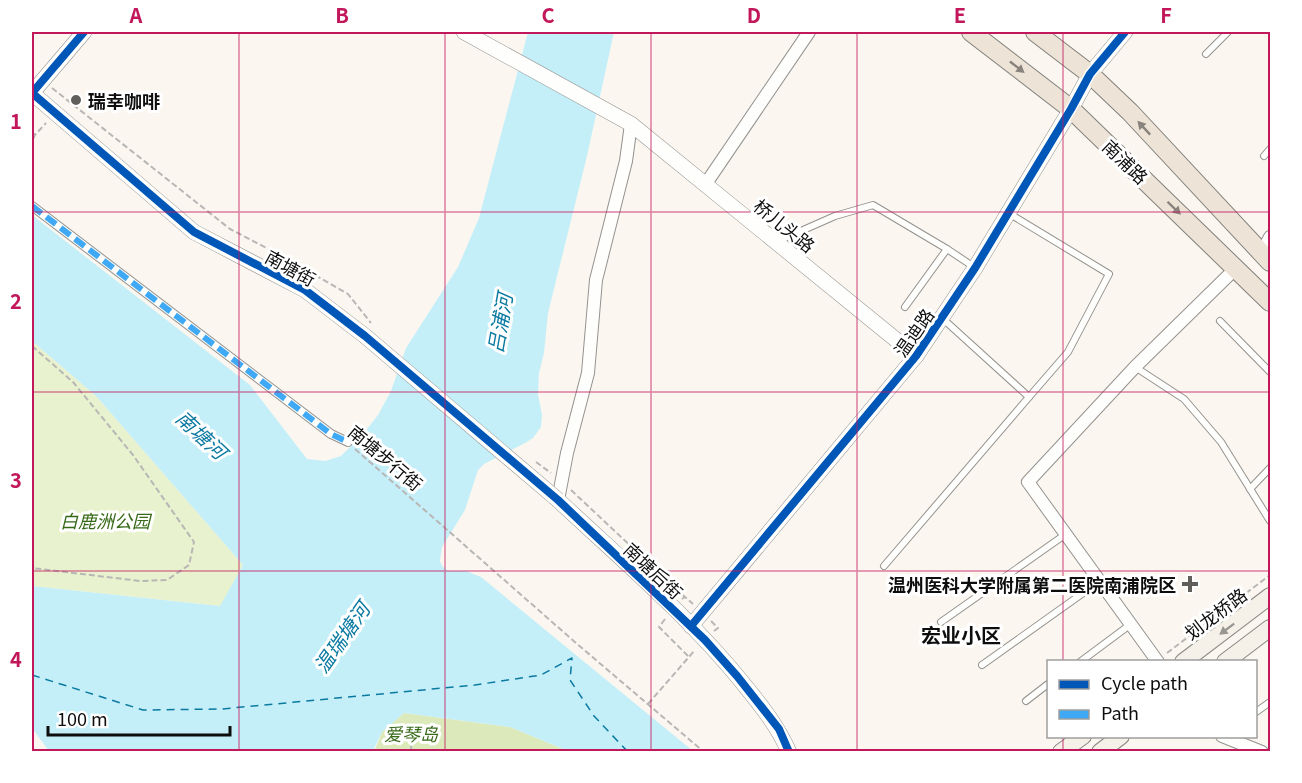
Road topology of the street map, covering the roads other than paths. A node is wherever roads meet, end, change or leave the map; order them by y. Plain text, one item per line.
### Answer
1 (84, 32) edge
2 (464, 32) edge
3 (809, 32) edge
4 (971, 32) edge
5 (1035, 32) edge
6 (1125, 32) edge
7 (1228, 32) edge
8 (1206, 54) dead end
9 (1090, 74) junction
10 (32, 93) edge
11 (1071, 109) junction
12 (630, 124) junction
13 (1270, 149) edge
14 (1264, 156) dead end
15 (705, 184) junction
16 (32, 206) edge
17 (1008, 213) junction
18 (1270, 237) edge
19 (775, 242) junction
20 (947, 249) junction
21 (1266, 258) edge
22 (975, 268) junction
23 (1236, 268) junction
24 (1270, 302) edge
25 (905, 307) dead end
26 (942, 317) junction
27 (1220, 321) dead end
28 (915, 356) junction
29 (1135, 367) junction
30 (1270, 372) edge
31 (1029, 397) junction
32 (348, 442) road end
33 (1270, 468) edge
34 (1250, 489) junction
35 (558, 500) junction
36 (1270, 521) edge
37 (1066, 534) junction
38 (884, 566) dead end
39 (1100, 581) junction
40 (1270, 596) edge
41 (941, 622) dead end
42 (1131, 624) junction
43 (691, 626) junction
44 (1270, 628) edge
45 (1083, 660) edge
46 (1157, 660) edge
47 (1186, 660) edge
48 (1228, 660) edge
49 (982, 665) dead end
50 (1047, 685) edge
51 (1026, 700) dead end
52 (1270, 702) edge
53 (1257, 711) edge
54 (1081, 738) edge
55 (1227, 738) edge
56 (789, 752) edge
57 (1061, 752) edge
58 (1262, 752) edge

1 - 10 street
2 - 12 street, 桥儿头路
3 - 15 street
4 -> 11 main road, 南浦路
5 - 9 main road, 南浦路
6 - 9 street, 温迪路
7 - 8 lane
9 - 11 street, 温迪路
21 -> 9 main road, 南浦路
10 - 35 street, 南塘街, bridge
11 - 17 street, 温迪路
11 -> 23 main road, 南浦路
12 - 15 street, 桥儿头路
12 - 35 street
13 - 14 lane
15 - 19 street, 桥儿头路
16 - 32 street, 南塘步行街
17 - 22 street, 温迪路
17 - 31 lane
18 - 21 street
19 - 20 lane
19 - 28 street, 桥儿头路
20 - 22 lane
20 - 25 lane
22 - 26 street, 温迪路
23 - 24 main road, 南浦路
23 - 29 street
26 - 28 street, 温迪路
26 - 31 lane
27 - 30 lane
28 - 43 street, 温迪路
29 - 34 lane
29 - 37 street
31 - 38 lane
33 - 34 lane
34 - 36 lane
35 - 43 street, 南塘后街
37 - 39 street
37 - 41 lane
39 - 42 street
39 - 49 lane
40 -> 47 main road, 划龙桥路
42 - 45 lane
42 - 46 street
43 - 56 street, 南塘后街
44 - 48 main road
50 - 51 lane
52 - 53 lane
54 - 57 main road
55 - 58 street

